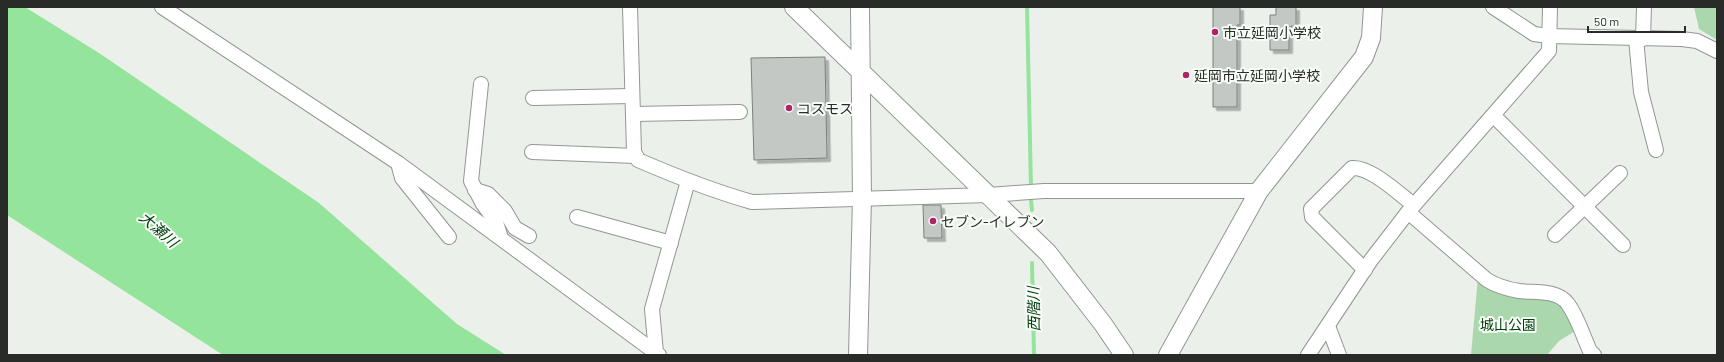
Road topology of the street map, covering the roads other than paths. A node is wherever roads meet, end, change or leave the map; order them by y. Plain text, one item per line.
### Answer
1 (162, 7) edge
2 (630, 7) edge
3 (794, 7) edge
4 (860, 7) edge
5 (1373, 7) edge
6 (1493, 7) edge
7 (1550, 7) edge
8 (1644, 7) edge
9 (180, 12) edge
10 (1549, 36) junction
11 (1639, 39) junction
12 (1717, 51) edge
13 (861, 72) junction
14 (481, 84) dead end
15 (632, 96) junction
16 (533, 98) dead end
17 (740, 112) dead end
18 (632, 114) junction
19 (1494, 116) junction
20 (1656, 150) dead end
21 (532, 152) dead end
22 (636, 156) junction
23 (398, 163) junction
24 (1620, 173) dead end
25 (688, 181) junction
26 (475, 190) junction
27 (1259, 191) junction
28 (989, 195) junction
29 (862, 198) junction
30 (1584, 207) junction
31 (1411, 209) junction
32 (577, 217) dead end
33 (1555, 235) dead end
34 (529, 236) dead end
35 (449, 237) dead end
36 (502, 238) junction
37 (671, 243) junction
38 (1623, 246) dead end
39 (1365, 270) junction
40 (1328, 326) junction
41 (658, 354) edge
42 (858, 355) edge
43 (1124, 355) edge
44 (1168, 355) edge
45 (1308, 355) edge
46 (1339, 355) edge
47 (1594, 355) edge

1 - 9 street
2 - 15 street
3 - 13 street
4 - 13 street
5 - 27 street
6 - 10 street
7 - 10 street
8 - 11 street
9 - 23 street
10 - 11 street
10 - 19 street
11 - 12 street
11 - 20 street
13 - 28 street
13 - 29 street
14 - 26 street
15 - 16 street
15 - 18 street
17 - 18 street
18 - 22 street
19 - 30 street
19 - 31 street
21 - 22 street
22 - 25 street
23 - 35 street
23 - 36 street
24 - 30 street
25 - 29 street
25 - 37 street
26 - 34 street
26 - 36 street
27 - 28 street
27 - 44 street
28 - 29 street
28 - 43 street
29 - 42 street
30 - 33 street
30 - 38 street
31 - 39 street
31 - 39 street
31 - 47 street
32 - 37 street
36 - 41 street
37 - 41 street
39 - 40 street
40 - 45 street
40 - 46 street

